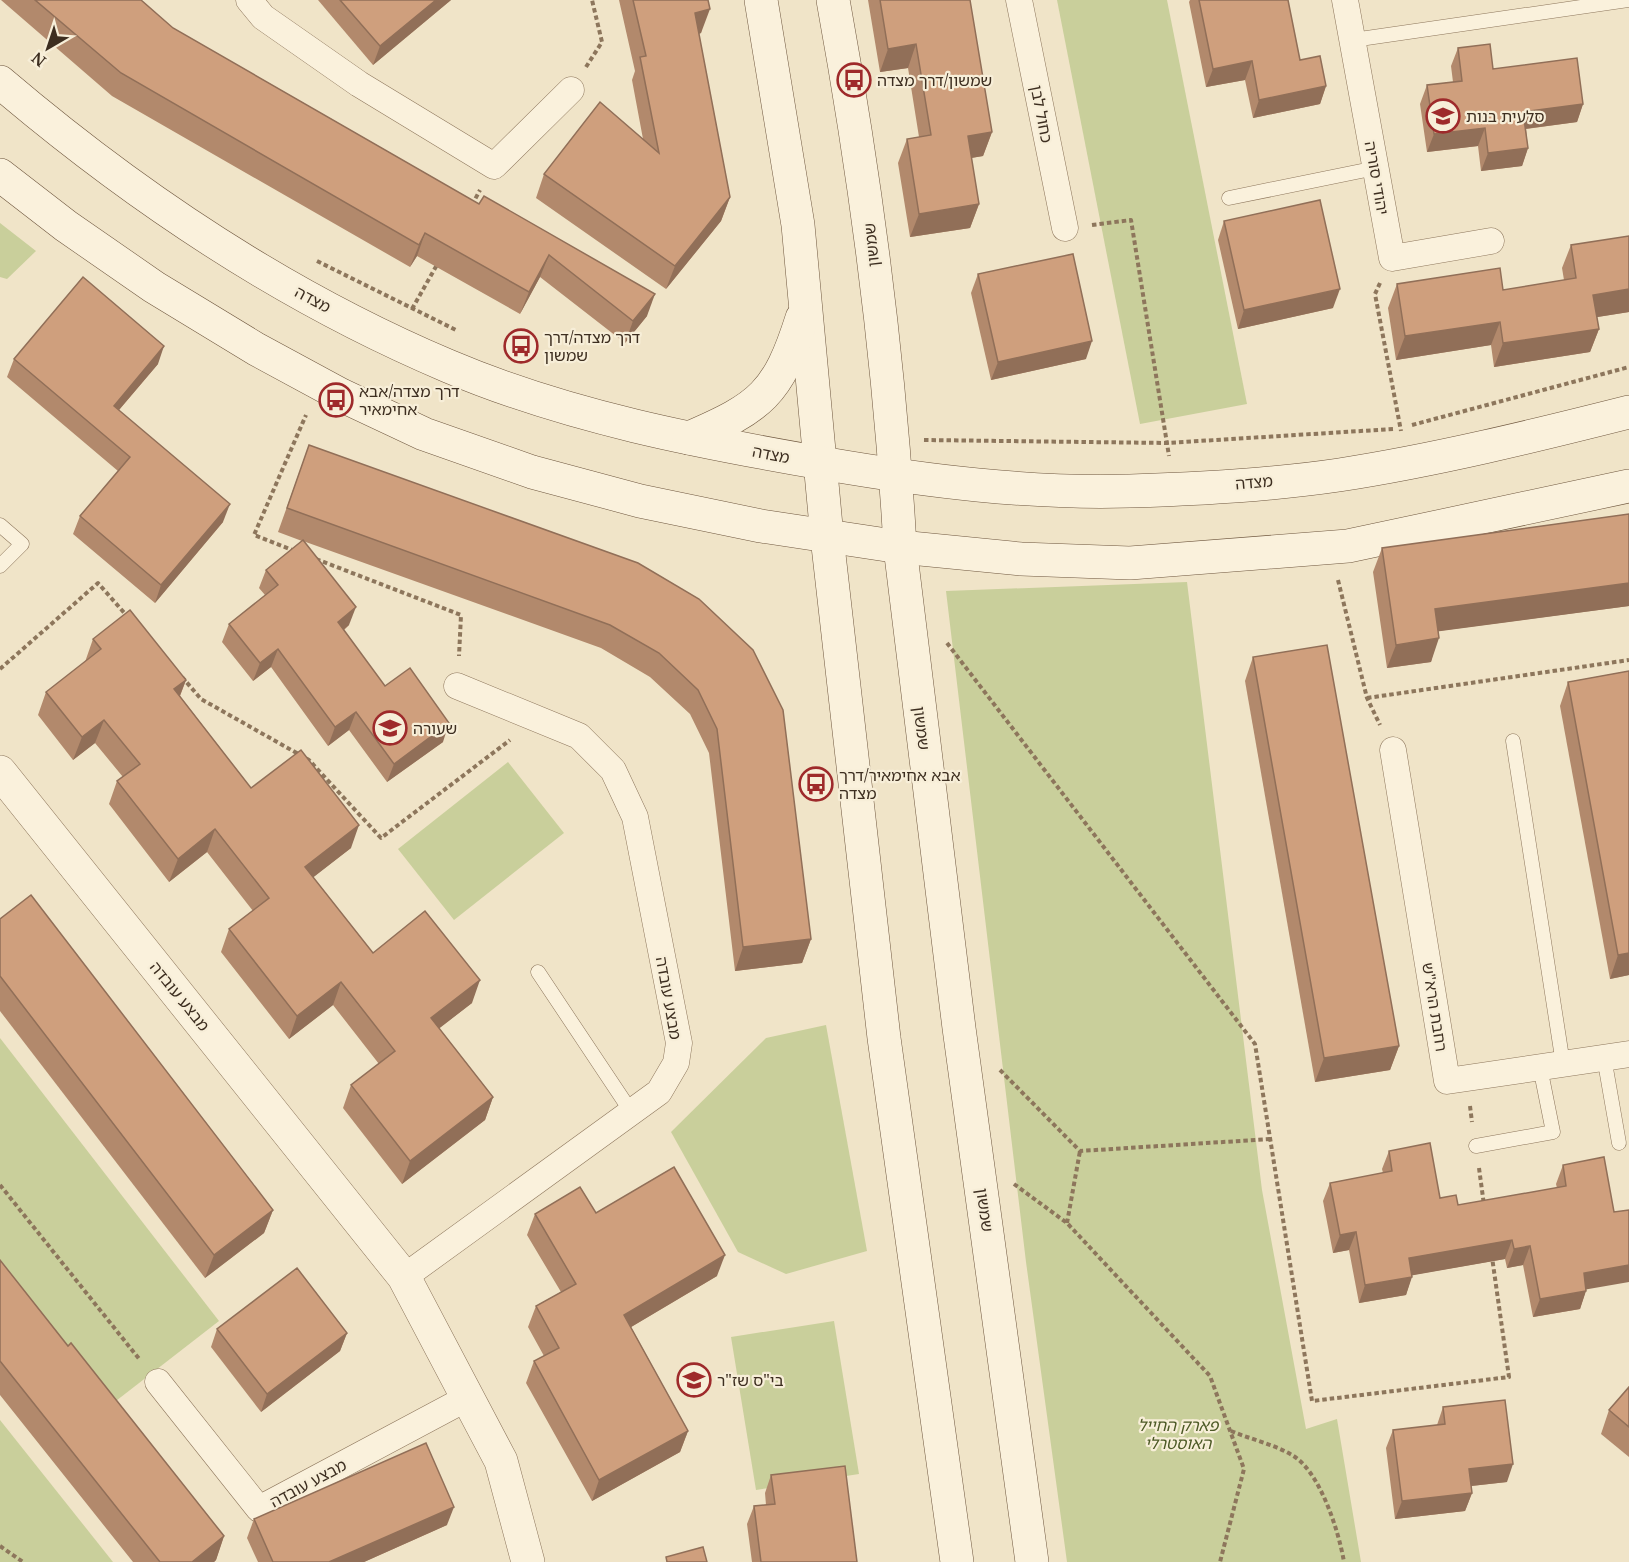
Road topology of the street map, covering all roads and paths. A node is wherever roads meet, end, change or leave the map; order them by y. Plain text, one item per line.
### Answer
1 (249, 0) edge
2 (592, 0) edge
3 (761, 0) edge
4 (833, 0) edge
5 (1019, 0) edge
6 (1346, 0) edge
7 (1629, 0) edge
8 (1353, 40) junction
9 (0, 82) edge
10 (571, 90) joint
11 (494, 166) junction
12 (1376, 168) junction
13 (0, 175) edge
14 (1229, 198) dead end
15 (471, 207) edge
16 (1065, 228) joint
17 (1491, 241) dead end
18 (442, 257) edge
19 (311, 258) dead end
20 (1392, 258) junction
21 (806, 305) junction
22 (412, 308) junction
23 (463, 333) dead end
24 (393, 341) junction
25 (1629, 367) edge
26 (319, 384) junction
27 (1629, 412) edge
28 (1400, 428) junction
29 (689, 438) junction
30 (892, 439) junction
31 (1167, 443) junction
32 (1406, 461) junction
33 (822, 463) junction
34 (896, 476) junction
35 (1629, 486) edge
36 (1174, 489) junction
37 (0, 525) edge
38 (827, 537) junction
39 (900, 547) junction
40 (1329, 548) junction
41 (298, 552) edge
42 (309, 556) edge
43 (0, 567) edge
44 (129, 619) edge
45 (941, 636) dead end
46 (1629, 660) edge
47 (0, 669) edge
48 (177, 672) edge
49 (457, 686) joint
50 (1368, 698) junction
51 (539, 718) junction
52 (1513, 741) dead end
53 (1393, 750) joint
54 (0, 772) edge
55 (538, 972) dead end
56 (1617, 1055) edge
57 (1551, 1066) junction
58 (999, 1069) dead end
59 (1466, 1078) junction
60 (632, 1113) junction
61 (1270, 1139) junction
62 (1619, 1143) dead end
63 (1476, 1146) junction
64 (1080, 1151) junction
65 (977, 1157) junction
66 (0, 1185) edge
67 (1486, 1215) edge
68 (1067, 1224) junction
69 (1491, 1250) edge
70 (404, 1277) junction
71 (158, 1382) joint
72 (469, 1397) junction
73 (1230, 1431) junction
74 (0, 1546) edge
75 (23, 1562) edge
76 (528, 1562) edge
77 (957, 1562) edge
78 (1032, 1562) edge
79 (1220, 1562) edge
80 (1344, 1562) edge

1 - 11 street
2 - 10 path
3 - 21 main road
4 - 30 main road, שמשון
5 - 16 street, כחול לבן
6 - 8 street, יהודי סוריה
7 - 8 lane
8 - 12 street, יהודי סוריה
9 - 24 main road, מצדה
10 - 11 street
11 - 15 path
12 - 14 lane
12 - 20 street, יהודי סוריה
13 - 26 main road
16 - 31 path
17 - 20 street
18 - 22 path
19 - 22 path
20 - 28 path
21 - 29 main road
21 - 33 main road
22 - 23 path
22 - 24 path
24 - 29 main road, מצדה
25 - 28 path
26 - 38 main road
26 - 41 path
27 - 32 main road, מצדה
28 - 31 path
28 - 32 path
29 - 33 main road, מצדה
30 - 31 path
30 - 34 main road, שמשון
31 - 36 path
32 - 36 main road, מצדה
33 - 34 main road, מצדה
33 - 38 main road
34 - 36 main road, מצדה
34 - 39 main road, שמשון
35 - 40 main road
37 - 43 lane
38 - 39 main road
38 - 77 main road
39 - 40 main road
39 - 65 main road, שמשון
40 - 50 path
42 - 49 path
44 - 47 path
45 - 61 path
46 - 50 path
48 - 51 path
49 - 51 street, מבצע עובדה
50 - 53 path
51 - 60 street, מבצע עובדה
52 - 57 lane
53 - 59 street, רחבת הרא"ש
54 - 70 main road, מבצע עובדה
55 - 60 lane
56 - 57 street, רחבת הרא"ש
56 - 62 lane
57 - 59 street, רחבת הרא"ש
57 - 63 lane
58 - 64 path
59 - 63 path
60 - 70 street, מבצע עובדה
61 - 64 path
61 - 69 path
63 - 67 path
64 - 68 path
65 - 68 path
65 - 78 main road, שמשון
66 - 71 path
68 - 73 path
70 - 72 main road, מבצע עובדה
71 - 72 street, מבצע עובדה
72 - 76 main road, מבצע עובדה
73 - 79 path
73 - 80 path
74 - 75 path

